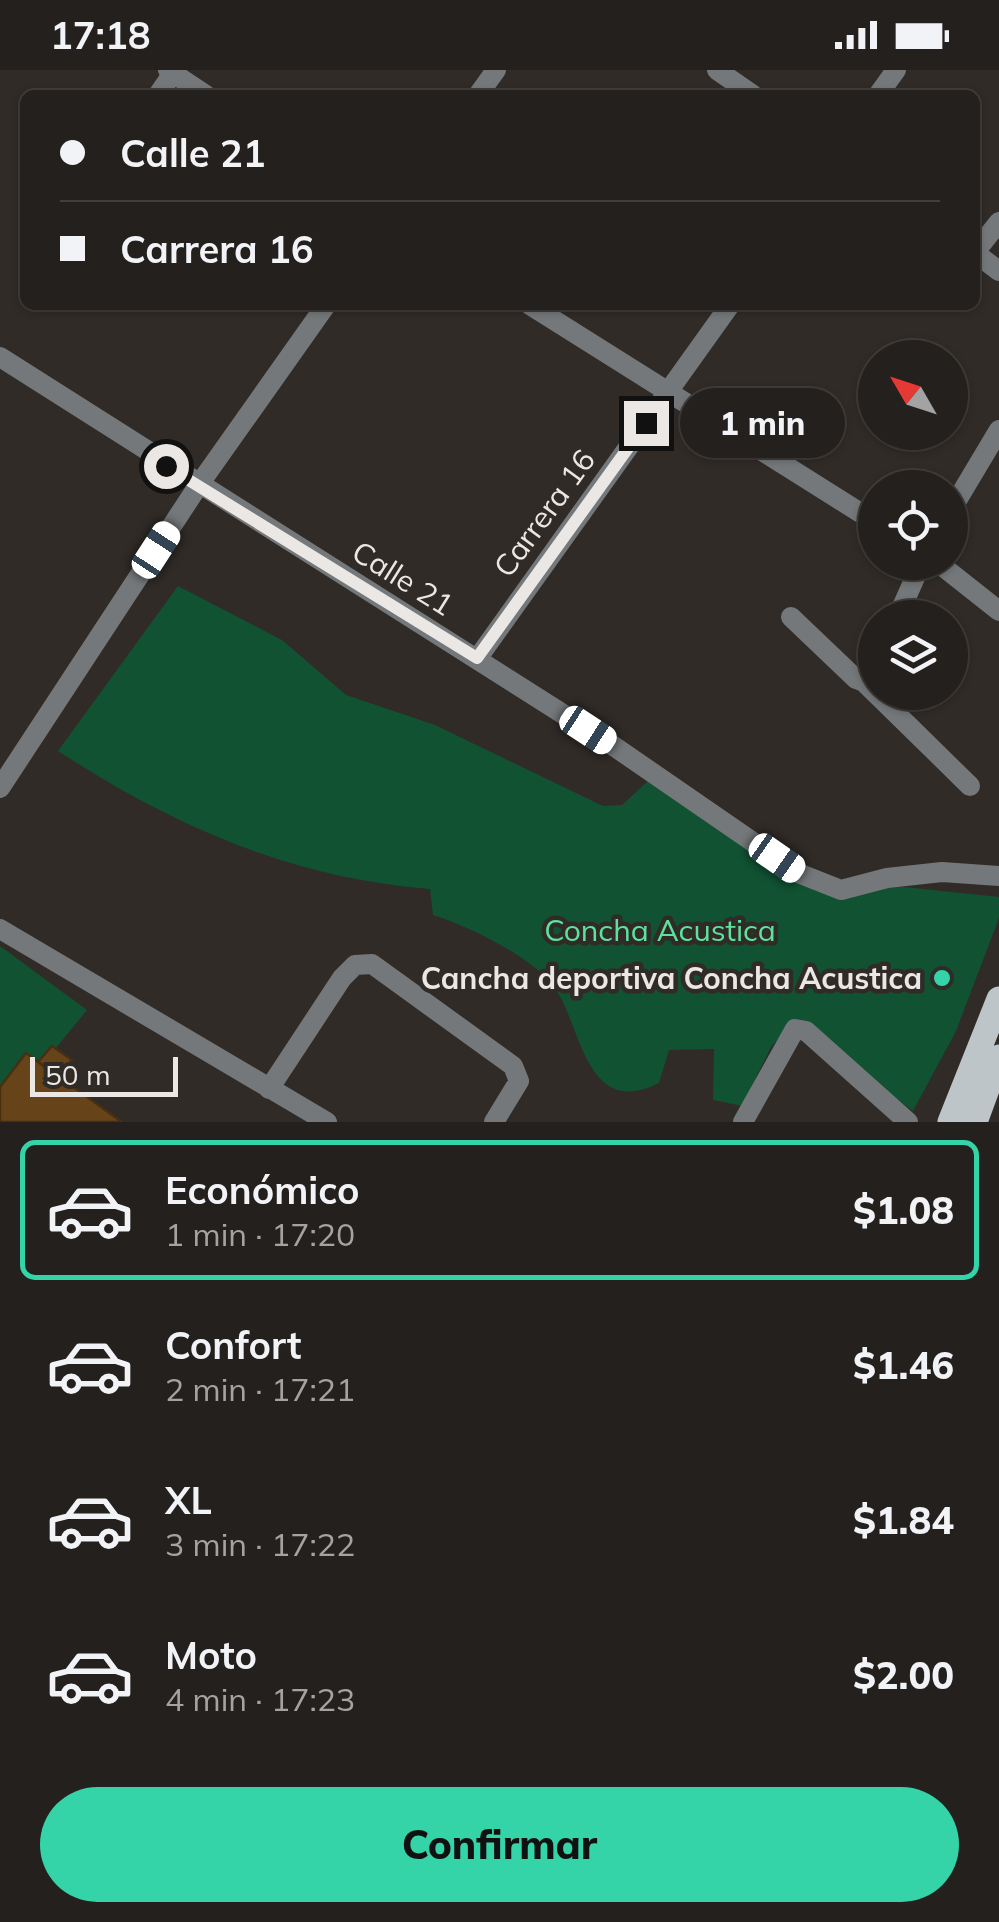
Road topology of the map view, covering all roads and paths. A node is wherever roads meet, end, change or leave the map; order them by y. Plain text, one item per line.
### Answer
1 (717, 70) edge
2 (170, 72) edge
3 (198, 90) edge
4 (746, 90) edge
5 (999, 222) edge
6 (980, 247) edge
7 (322, 310) edge
8 (538, 310) edge
9 (726, 310) edge
10 (3, 365) edge
11 (667, 394) junction
12 (999, 430) edge
13 (968, 482) edge
14 (198, 486) junction
15 (858, 512) edge
16 (960, 580) edge
17 (999, 611) edge
18 (791, 617) dead end
19 (477, 658) junction
20 (858, 678) edge
21 (902, 710) edge
22 (4, 775) edge
23 (970, 786) dead end
24 (999, 876) edge
25 (0, 929) edge
26 (999, 1000) edge
27 (999, 1057) edge
28 (269, 1088) junction
29 (327, 1122) edge
30 (494, 1122) edge
31 (742, 1122) edge
32 (908, 1122) edge
33 (950, 1122) edge
34 (975, 1122) edge

1 - 4 street
2 - 3 street
5 - 6 street
7 - 14 street
8 - 11 street
9 - 11 street, Carrera 16
10 - 14 street, Calle 21
11 - 15 street
11 - 19 street, Carrera 16
12 - 13 street
14 - 19 street, Calle 21
14 - 22 street
16 - 17 street
18 - 20 street
19 - 24 street, Calle 21
21 - 23 street
25 - 28 street
26 - 33 main road
27 - 34 main road
28 - 29 street
28 - 30 street
31 - 32 street

